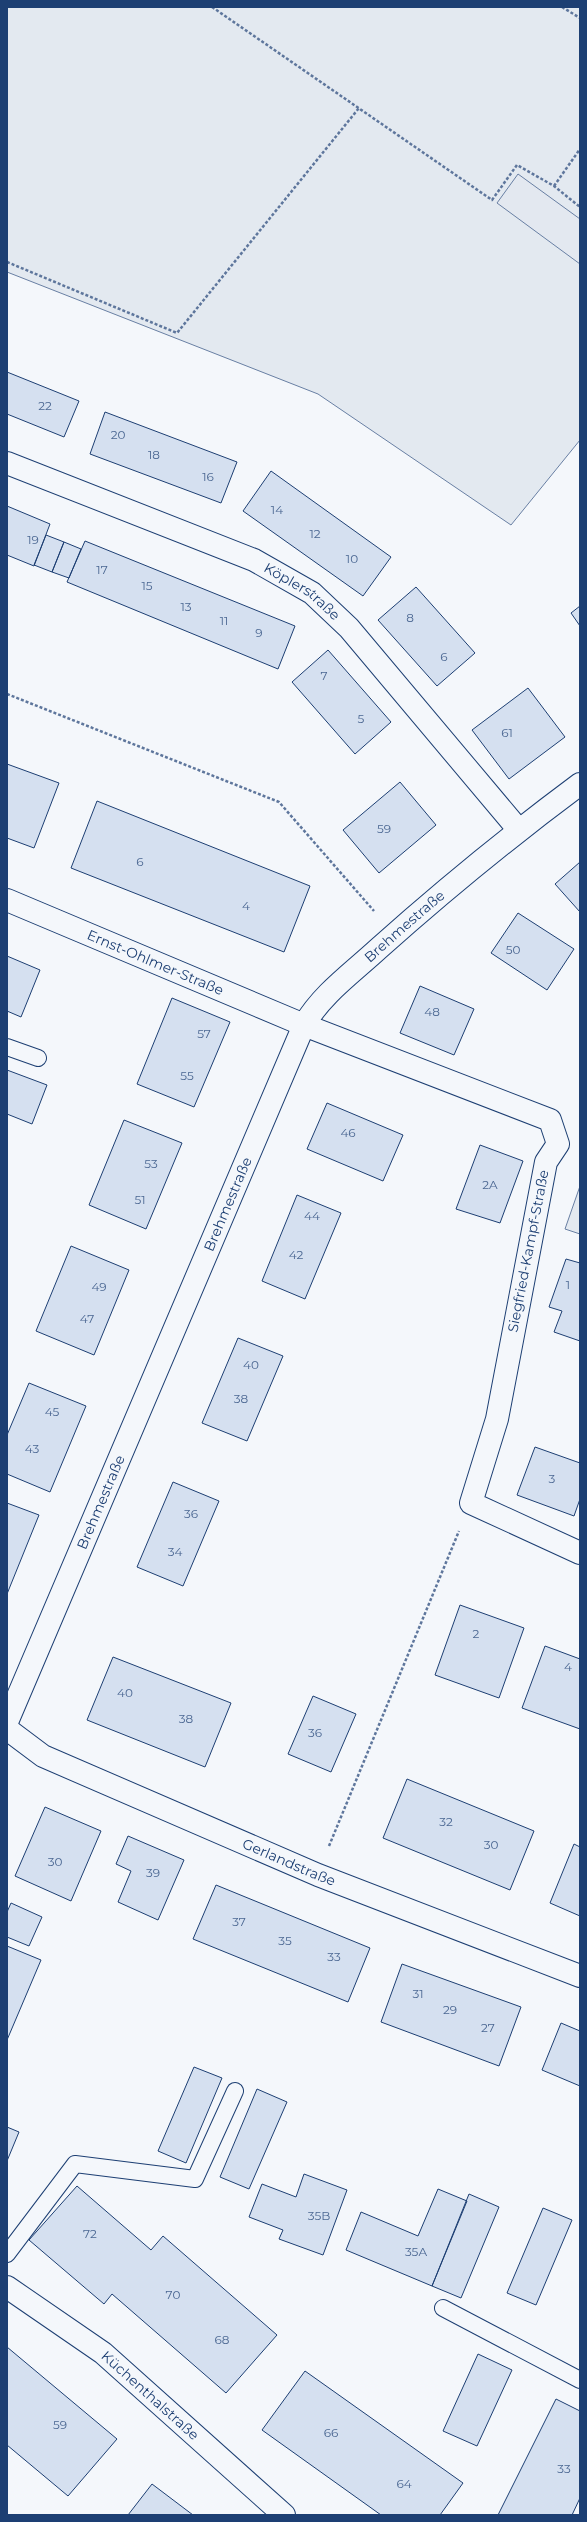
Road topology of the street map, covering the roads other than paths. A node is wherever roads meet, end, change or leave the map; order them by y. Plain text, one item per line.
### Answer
1 (7, 464) edge
2 (580, 784) edge
3 (518, 829) junction
4 (7, 900) edge
5 (304, 1025) junction
6 (7, 1047) edge
7 (38, 1058) dead end
8 (580, 1553) edge
9 (7, 1722) edge
10 (7, 1729) edge
11 (580, 1976) edge
12 (235, 2091) dead end
13 (7, 2254) edge
14 (7, 2287) edge
15 (443, 2308) dead end
16 (580, 2380) edge
17 (284, 2515) edge

1 - 3 street, Köplerstraße
2 - 3 street, Brehmestraße
3 - 5 street, Brehmestraße
4 - 5 street, Ernst-Ohlmer-Straße
5 - 8 street, Siegfried-Kampf-Straße
5 - 9 street, Brehmestraße
6 - 7 lane
10 - 11 street, Gerlandstraße
12 - 13 lane
14 - 17 street, Küchenthalstraße
15 - 16 lane

